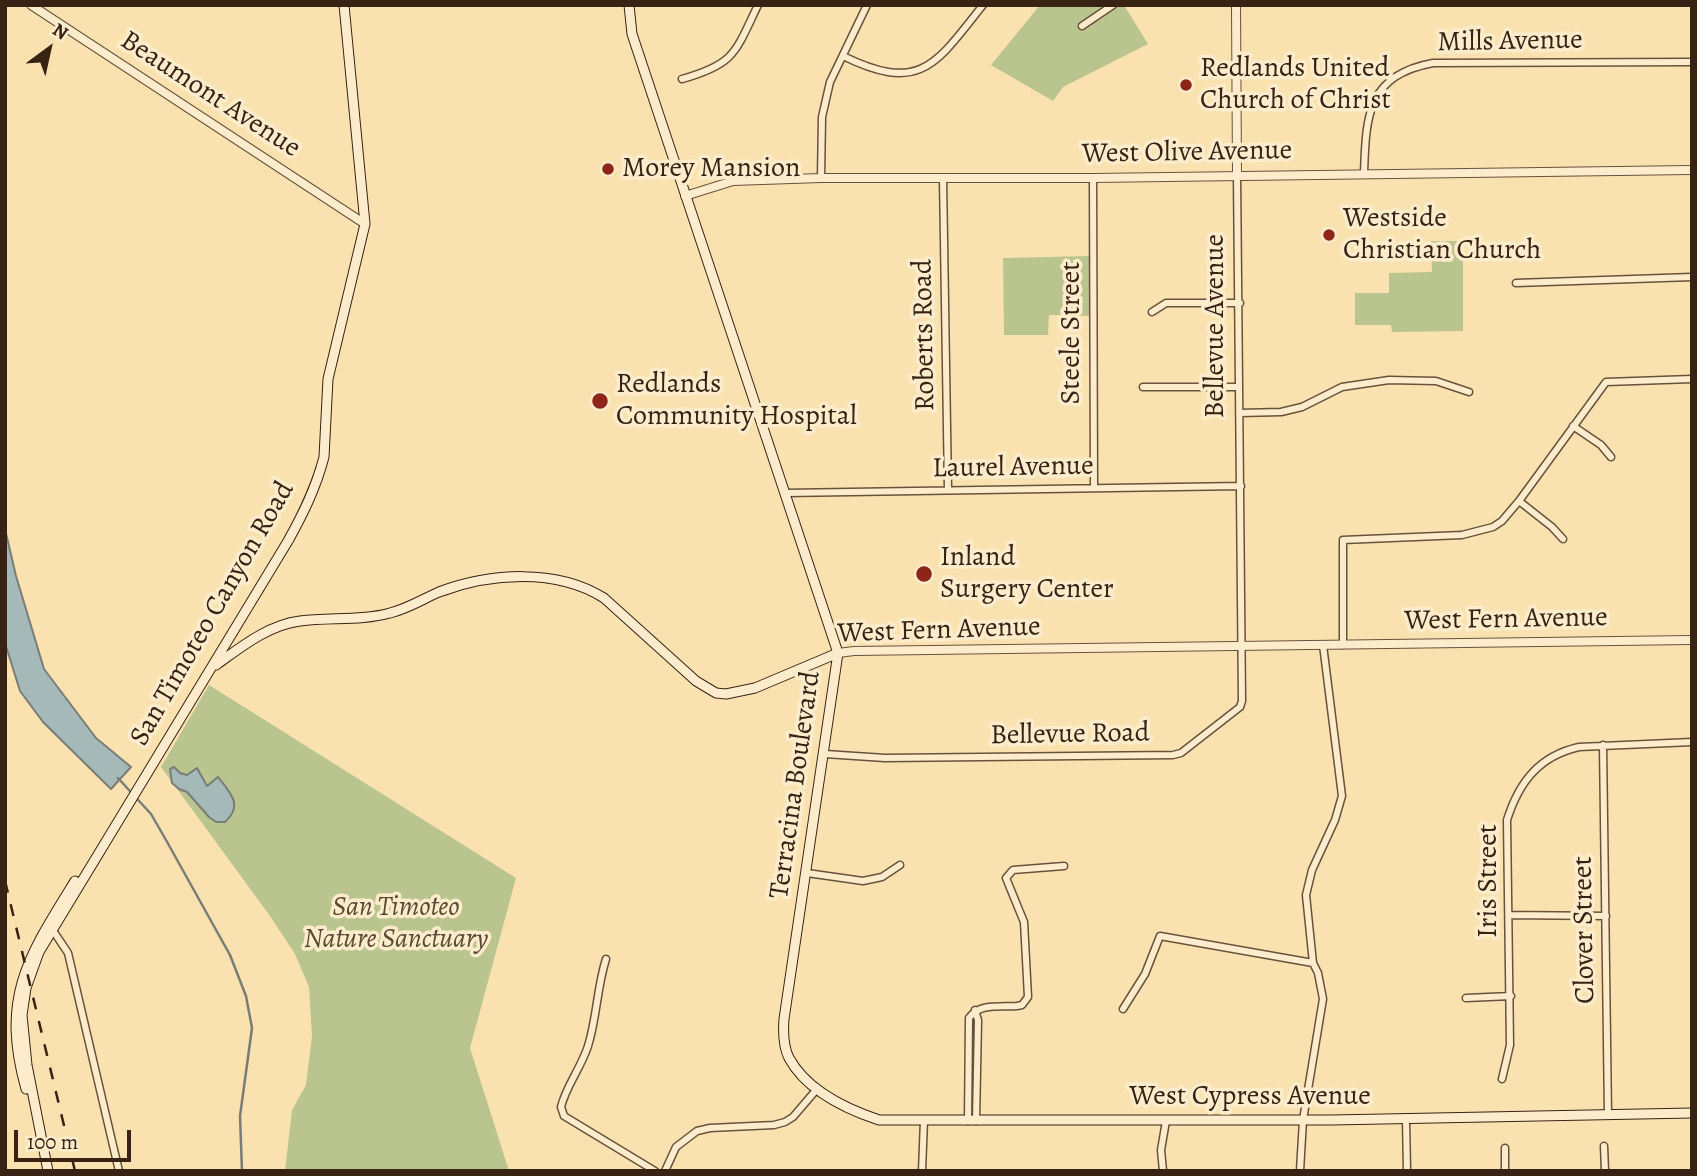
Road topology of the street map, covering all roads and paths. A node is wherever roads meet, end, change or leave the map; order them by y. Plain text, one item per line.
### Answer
1 (31, 5) edge
2 (344, 5) edge
3 (629, 5) edge
4 (758, 5) edge
5 (867, 5) edge
6 (983, 5) edge
7 (1113, 5) edge
8 (1236, 5) edge
9 (1082, 26) dead end
10 (843, 56) junction
11 (1692, 62) edge
12 (682, 79) dead end
13 (1692, 170) edge
14 (1364, 173) junction
15 (1237, 175) junction
16 (821, 178) junction
17 (943, 178) junction
18 (1093, 178) junction
19 (685, 196) junction
20 (365, 224) junction
21 (1692, 277) edge
22 (1517, 283) dead end
23 (1240, 303) junction
24 (1152, 312) dead end
25 (1692, 379) edge
26 (1143, 387) dead end
27 (1238, 387) junction
28 (1469, 392) dead end
29 (1239, 413) junction
30 (1573, 426) junction
31 (1611, 457) dead end
32 (1241, 486) junction
33 (1094, 488) junction
34 (948, 490) junction
35 (785, 493) junction
36 (1519, 500) junction
37 (1563, 539) dead end
38 (1692, 640) edge
39 (1323, 645) junction
40 (1343, 645) junction
41 (1242, 647) junction
42 (838, 653) junction
43 (212, 668) junction
44 (1692, 742) edge
45 (1603, 745) junction
46 (825, 754) junction
47 (900, 865) dead end
48 (1064, 866) dead end
49 (807, 873) junction
50 (1509, 915) junction
51 (1606, 916) junction
52 (51, 928) junction
53 (606, 959) dead end
54 (1313, 963) junction
55 (1511, 996) junction
56 (1466, 998) dead end
57 (1123, 1009) dead end
58 (975, 1010) junction
59 (968, 1062) junction
60 (977, 1062) junction
61 (1502, 1079) dead end
62 (817, 1089) junction
63 (1692, 1113) edge
64 (1608, 1115) junction
65 (1406, 1119) junction
66 (924, 1120) junction
67 (1303, 1120) junction
68 (972, 1121) junction
69 (1166, 1121) junction
70 (1604, 1146) dead end
71 (1504, 1147) dead end
72 (48, 1171) edge
73 (119, 1171) edge
74 (655, 1171) edge
75 (665, 1171) edge
76 (922, 1171) edge
77 (1163, 1171) edge
78 (1300, 1171) edge
79 (1407, 1171) edge
80 (1505, 1171) edge
81 (1605, 1171) edge

1 - 20 street, Beaumont Avenue
2 - 20 main road, San Timoteo Canyon Road
3 - 19 main road, Terracina Boulevard
4 - 12 street
5 - 10 street
6 - 10 street
7 - 9 street
8 - 15 street, Bellevue Avenue
10 - 16 street
11 - 14 street, Mills Avenue
13 - 14 street, West Olive Avenue
14 - 15 street, West Olive Avenue
15 - 18 street, West Olive Avenue
15 - 23 street, Bellevue Avenue
16 - 17 street, West Olive Avenue
16 - 19 street, West Olive Avenue
17 - 18 street, West Olive Avenue
17 - 34 street, Roberts Road
18 - 33 street, Steele Street
19 - 35 main road, Terracina Boulevard
20 - 43 main road, San Timoteo Canyon Road
21 - 22 street
23 - 24 street
23 - 27 street, Bellevue Avenue
25 - 30 street
26 - 27 street
27 - 29 street, Bellevue Avenue
28 - 29 street
29 - 32 street, Bellevue Avenue
30 - 31 street
30 - 36 street
32 - 33 street, Laurel Avenue
32 - 41 street, Bellevue Avenue
33 - 34 street, Laurel Avenue
34 - 35 street, Laurel Avenue
35 - 42 main road, Terracina Boulevard
36 - 37 street
36 - 40 street
38 - 40 street, West Fern Avenue
39 - 40 street, West Fern Avenue
39 - 41 street, West Fern Avenue
39 - 54 street
41 - 42 street, West Fern Avenue
41 - 46 street, Bellevue Road
42 - 43 main road, West Fern Avenue
42 - 46 main road, Terracina Boulevard
43 - 52 main road, San Timoteo Canyon Road
44 - 45 street, Iris Street
45 - 50 street, Iris Street
45 - 51 street, Clover Street
46 - 49 main road, Terracina Boulevard
47 - 49 street
48 - 58 street
49 - 62 main road, Terracina Boulevard
50 - 51 street
50 - 55 street, Iris Street
51 - 64 street, Clover Street
52 - 72 main road, San Timoteo Canyon Road
52 - 73 street
53 - 74 street
54 - 57 street
54 - 67 street
55 - 56 street
55 - 61 street, Iris Street
58 - 59 street
58 - 60 street
59 - 60 street
59 - 68 street
60 - 68 street
62 - 66 main road, West Cypress Avenue
62 - 75 street
63 - 64 main road, West Cypress Avenue
64 - 65 main road, West Cypress Avenue
65 - 67 main road, West Cypress Avenue
65 - 79 street
66 - 68 main road, West Cypress Avenue
66 - 76 street
67 - 69 main road, West Cypress Avenue
67 - 78 street
68 - 69 main road, West Cypress Avenue
69 - 77 street
70 - 81 street
71 - 80 street

